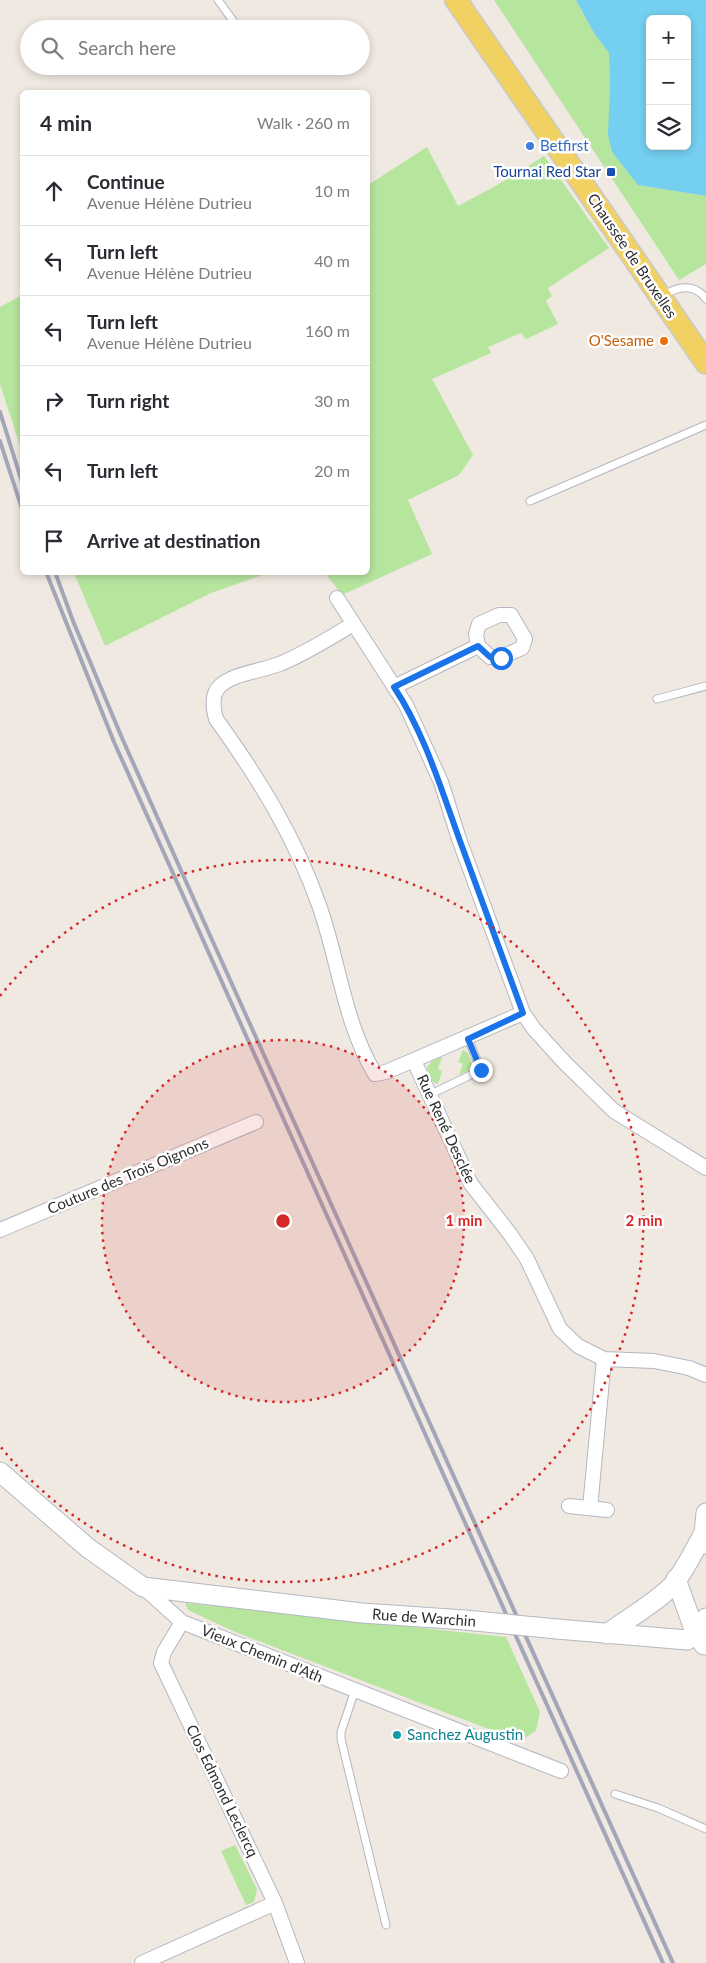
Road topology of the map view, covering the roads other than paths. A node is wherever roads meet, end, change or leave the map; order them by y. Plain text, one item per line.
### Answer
1 (218, 0) edge
2 (456, 0) edge
3 (474, 0) edge
4 (232, 20) edge
5 (667, 294) junction
6 (706, 299) edge
7 (706, 357) edge
8 (706, 425) edge
9 (530, 501) dead end
10 (337, 598) dead end
11 (353, 624) junction
12 (478, 646) dead end
13 (706, 686) edge
14 (394, 687) junction
15 (657, 699) dead end
16 (523, 1013) junction
17 (468, 1039) junction
18 (414, 1061) junction
19 (429, 1094) junction
20 (256, 1122) dead end
21 (706, 1168) edge
22 (0, 1230) edge
23 (604, 1359) junction
24 (706, 1375) edge
25 (0, 1472) edge
26 (569, 1506) dead end
27 (590, 1508) junction
28 (607, 1510) dead end
29 (706, 1513) edge
30 (705, 1540) edge
31 (676, 1579) junction
32 (143, 1587) junction
33 (182, 1622) junction
34 (607, 1634) junction
35 (700, 1636) edge
36 (354, 1690) junction
37 (561, 1771) dead end
38 (615, 1794) dead end
39 (706, 1829) edge
40 (275, 1903) junction
41 (386, 1925) dead end
42 (176, 1949) junction
43 (142, 1963) edge
44 (179, 1963) edge
45 (297, 1963) edge

1 - 4 lane
2 - 5 main road, Chaussée de Bruxelles
3 - 5 main road, Chaussée de Bruxelles
5 - 6 lane
5 - 7 main road, Chaussée de Bruxelles
8 - 9 lane
10 - 11 street
11 - 14 street
11 - 18 street
12 - 14 street
13 - 15 lane
14 - 16 street
16 - 17 street
16 - 21 street
17 - 18 street
17 - 19 lane
18 - 19 street, Rue René Desclée
19 - 23 street, Rue René Desclée
20 - 22 street, Couture des Trois Oignons
23 - 24 street, Rue René Desclée
23 - 27 street
25 - 32 street, Vieux Chemin d'Ath
26 - 27 street
27 - 28 street
29 - 30 street
30 - 31 street
31 - 34 street
31 - 35 street
32 - 33 street, Vieux Chemin d'Ath
32 - 34 street, Rue de Warchin, bridge
33 - 36 street, Vieux Chemin d'Ath
33 - 40 street, Clos Edmond Leclercq
34 - 35 street, Rue de Warchin
36 - 37 street, Vieux Chemin d'Ath
36 - 41 lane
38 - 39 lane
40 - 42 street
40 - 45 street, Clos Edmond Leclercq
42 - 43 street
42 - 44 street

